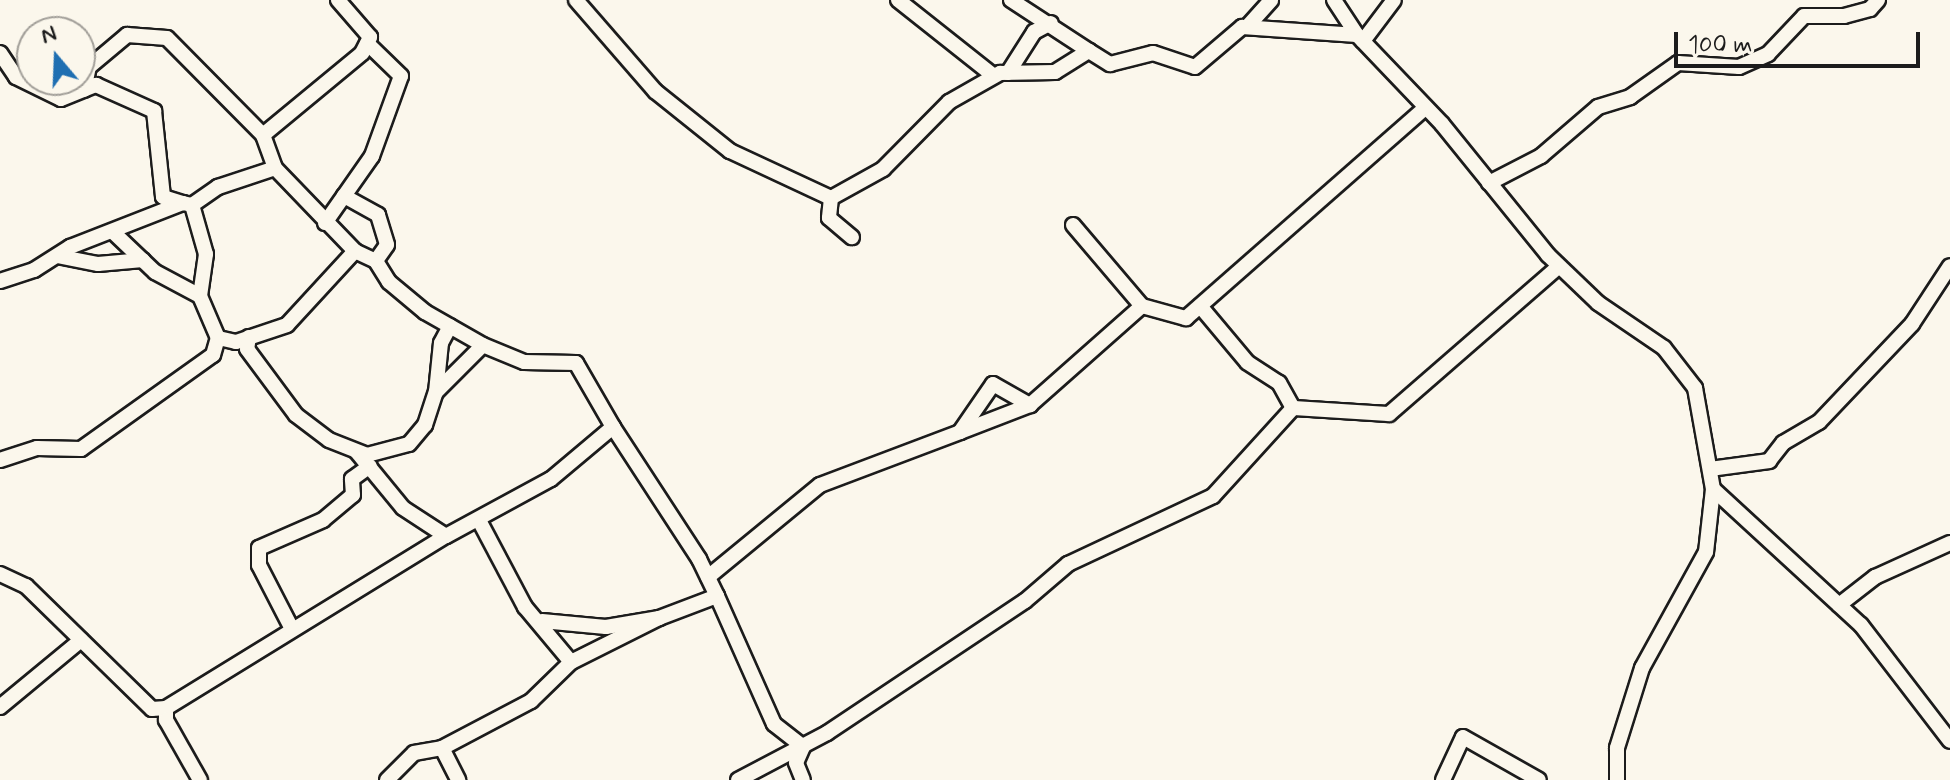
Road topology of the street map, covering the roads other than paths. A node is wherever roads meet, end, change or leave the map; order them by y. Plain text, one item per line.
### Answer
1 (338, 0) edge
2 (576, 0) edge
3 (898, 0) edge
4 (1011, 0) edge
5 (1271, 0) edge
6 (1334, 0) edge
7 (1394, 0) edge
8 (1878, 0) edge
9 (1051, 23) junction
10 (1247, 27) junction
11 (1360, 38) junction
12 (367, 43) junction
13 (1089, 51) junction
14 (0, 53) edge
15 (96, 61) edge
16 (1001, 74) junction
17 (16, 77) edge
18 (96, 85) edge
19 (1423, 110) junction
20 (263, 135) junction
21 (275, 168) junction
22 (1489, 183) junction
23 (344, 196) junction
24 (831, 198) junction
25 (187, 204) junction
26 (325, 223) junction
27 (1073, 225) dead end
28 (113, 232) junction
29 (852, 237) dead end
30 (355, 251) junction
31 (57, 256) junction
32 (143, 260) junction
33 (376, 261) junction
34 (1559, 266) junction
35 (1950, 266) edge
36 (0, 281) edge
37 (200, 296) junction
38 (1142, 306) junction
39 (1200, 306) junction
40 (450, 326) junction
41 (249, 337) junction
42 (218, 338) junction
43 (483, 345) junction
44 (436, 392) junction
45 (1030, 405) junction
46 (1293, 408) junction
47 (613, 427) junction
48 (960, 432) junction
49 (357, 452) junction
50 (0, 460) edge
51 (370, 466) junction
52 (1710, 469) junction
53 (1713, 489) junction
54 (479, 520) junction
55 (446, 536) junction
56 (1950, 543) edge
57 (0, 574) edge
58 (708, 577) junction
59 (717, 596) junction
60 (1839, 605) junction
61 (659, 618) junction
62 (537, 619) junction
63 (292, 629) junction
64 (81, 640) junction
65 (571, 662) junction
66 (0, 707) edge
67 (166, 708) junction
68 (1950, 741) edge
69 (803, 747) junction
70 (442, 748) junction
71 (200, 780) edge
72 (387, 780) edge
73 (458, 780) edge
74 (738, 780) edge
75 (803, 780) edge
76 (1443, 780) edge
77 (1539, 780) edge
78 (1617, 780) edge

1 - 12 street
2 - 24 street
3 - 16 street
4 - 9 street
5 - 10 street
6 - 11 street
7 - 11 street
8 - 22 street
9 - 13 street
9 - 16 street
10 - 11 street
10 - 13 street
11 - 19 street
12 - 20 street
12 - 23 street
13 - 16 street
14 - 17 street
15 - 20 street
16 - 24 street
18 - 25 street
19 - 22 street
19 - 39 street
20 - 21 street
21 - 25 street
21 - 26 street
22 - 34 street
23 - 26 street
23 - 33 street
24 - 29 street
25 - 28 street
25 - 37 street
26 - 30 street
27 - 38 street
28 - 31 street
28 - 32 street
30 - 33 street
30 - 41 street
31 - 32 street
31 - 36 street
32 - 37 street
33 - 40 street
34 - 46 street
34 - 52 street
35 - 52 street
37 - 42 street
38 - 39 street
38 - 45 street
39 - 46 street
40 - 43 street
40 - 44 street
41 - 42 street
41 - 49 street
42 - 50 street
43 - 44 street
43 - 47 street
44 - 49 street
45 - 48 street
45 - 48 street
46 - 69 street
47 - 54 street
47 - 58 street
48 - 58 street
49 - 51 street
51 - 55 street
51 - 63 street
52 - 53 street
53 - 60 street
53 - 78 street
54 - 55 street
54 - 62 street
55 - 63 street
56 - 60 street
57 - 64 street
58 - 59 street
59 - 61 street
59 - 69 street
60 - 68 street
61 - 62 street
61 - 65 street
62 - 65 street
63 - 67 street
64 - 66 street
64 - 67 street
65 - 70 street
67 - 71 street
69 - 74 street
69 - 75 street
70 - 72 street
70 - 73 street
76 - 77 street

